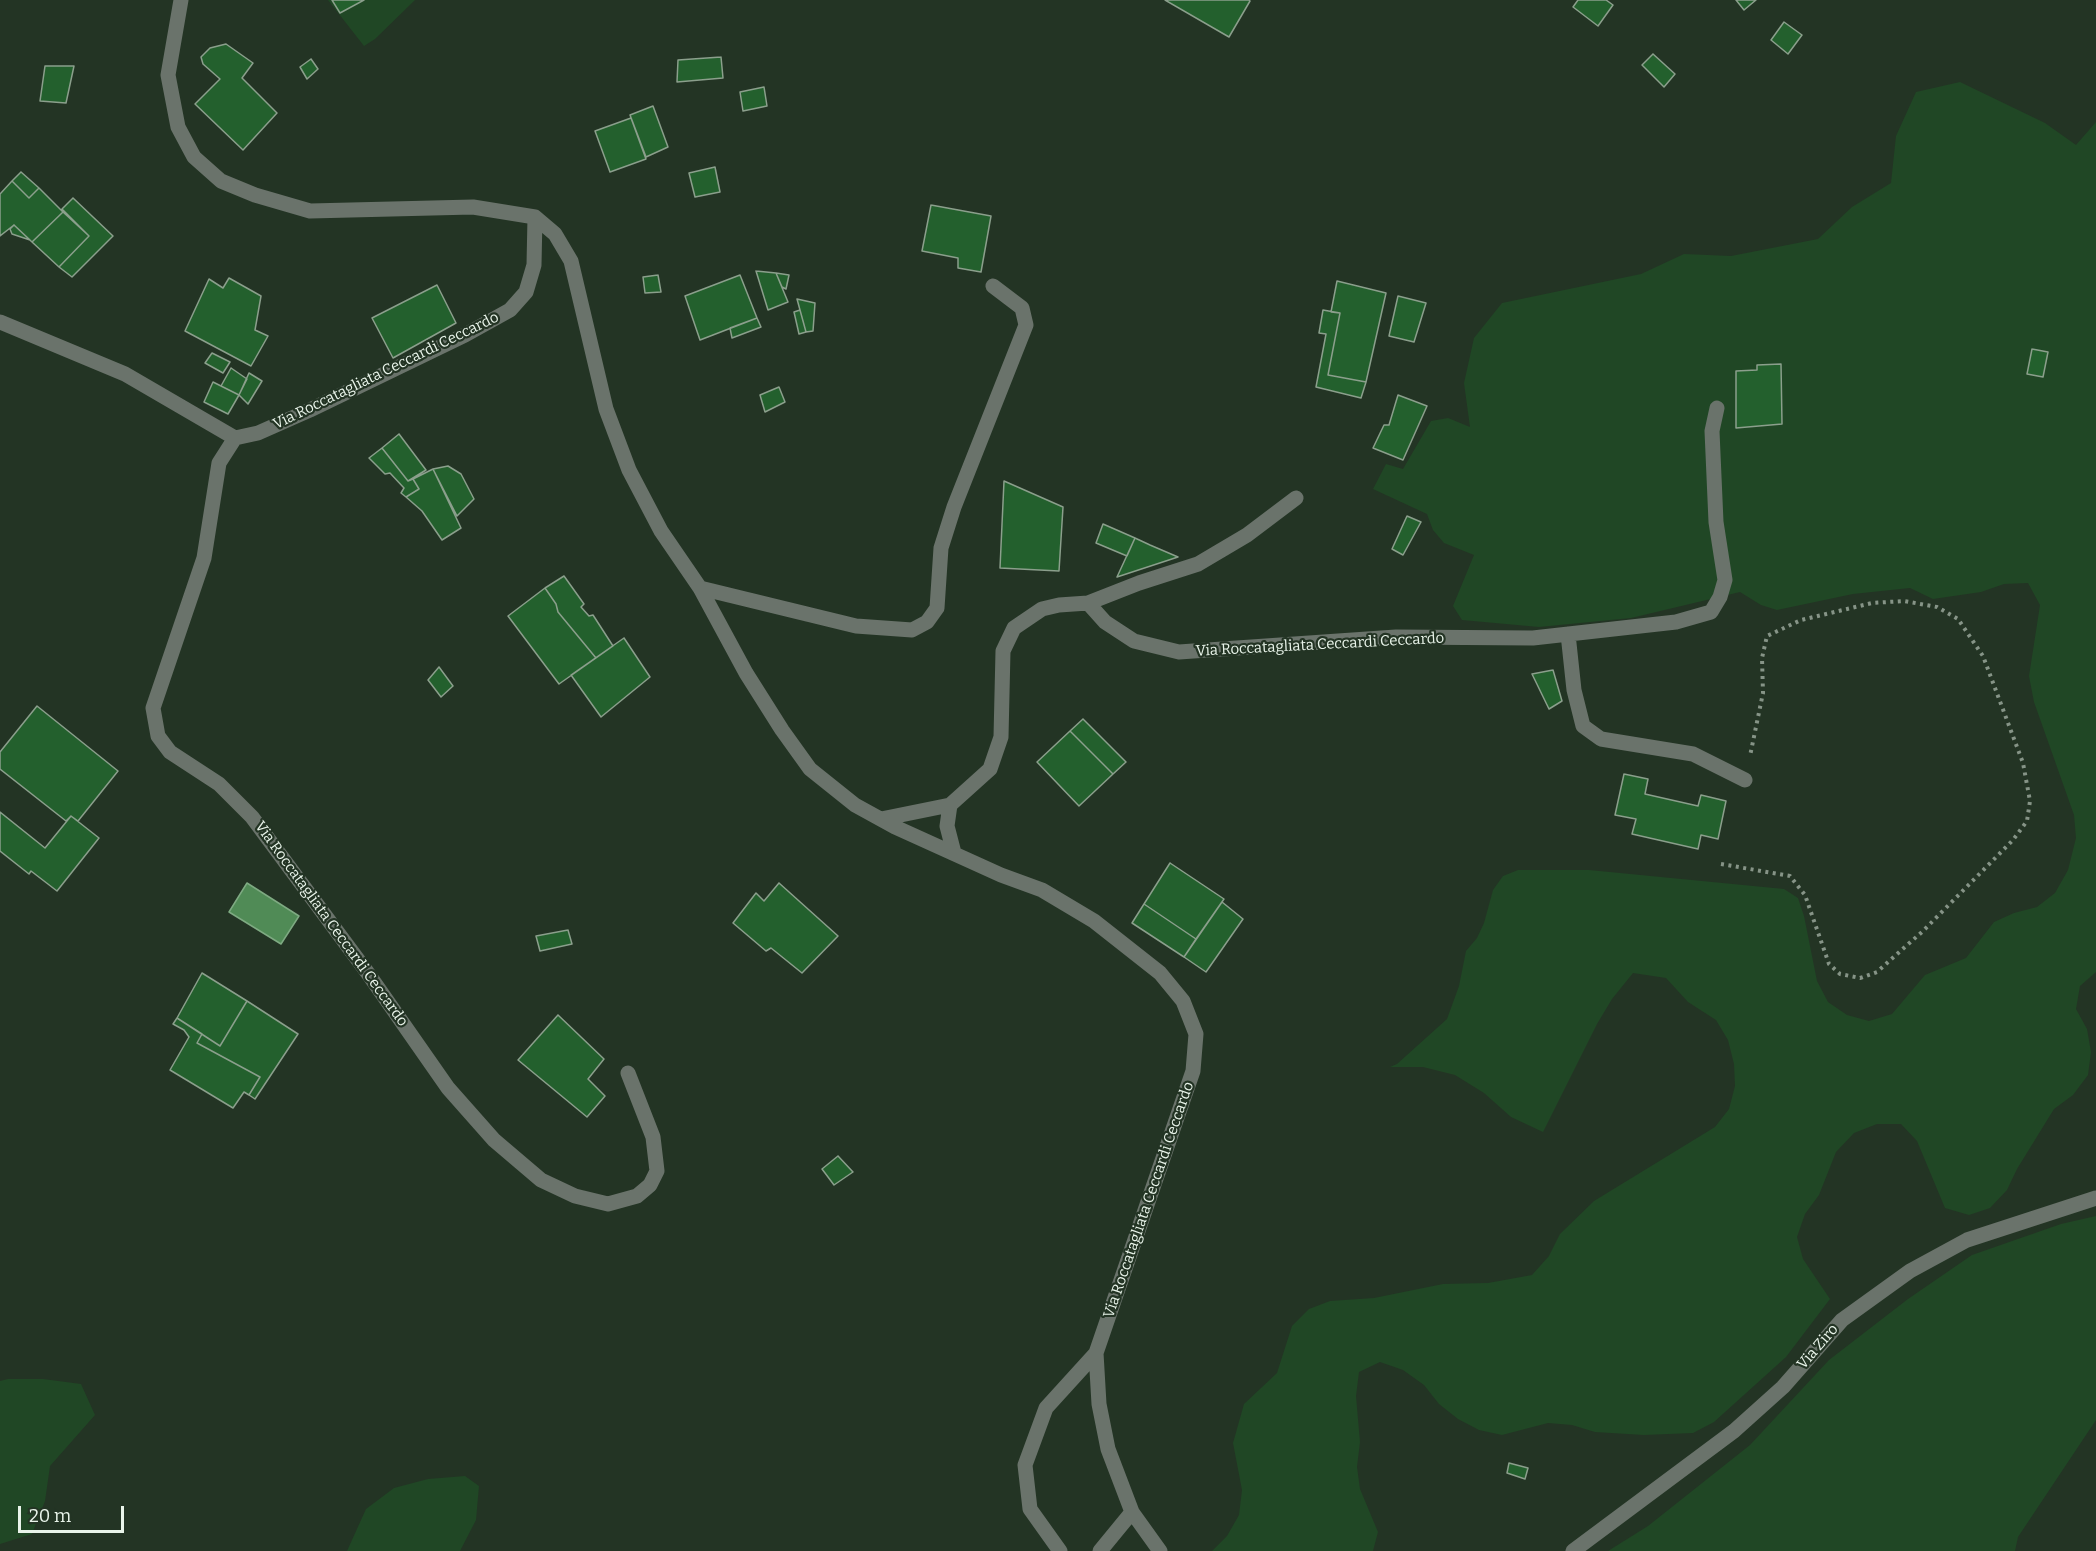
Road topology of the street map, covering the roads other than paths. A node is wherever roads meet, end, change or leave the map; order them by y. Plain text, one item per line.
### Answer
1 (182, 0) edge
2 (535, 217) junction
3 (993, 286) dead end
4 (0, 322) edge
5 (1717, 408) dead end
6 (235, 438) junction
7 (1296, 498) dead end
8 (700, 588) junction
9 (1088, 603) junction
10 (1568, 634) junction
11 (1745, 780) road end
12 (950, 805) junction
13 (881, 819) junction
14 (954, 853) junction
15 (628, 1073) dead end
16 (2096, 1198) edge
17 (1096, 1353) junction
18 (1132, 1512) junction
19 (1060, 1551) edge
20 (1100, 1551) edge
21 (1160, 1551) edge
22 (1573, 1551) edge

1 - 2 street
2 - 6 street, Via Roccatagliata Ceccardi Ceccardo
2 - 8 street, Via Roccatagliata Ceccardi Ceccardo
3 - 8 street
4 - 6 street
5 - 10 street, Via Roccatagliata Ceccardi Ceccardo
6 - 15 street, Via Roccatagliata Ceccardi Ceccardo
7 - 9 street
8 - 13 street, Via Roccatagliata Ceccardi Ceccardo
9 - 10 street, Via Roccatagliata Ceccardi Ceccardo
9 - 12 street
10 - 11 street
12 - 13 street
12 - 14 street
13 - 14 street, Via Roccatagliata Ceccardi Ceccardo
14 - 17 street, Via Roccatagliata Ceccardi Ceccardo
16 - 22 street, Via Ziro
17 - 18 street, Via Roccatagliata Ceccardi Ceccardo
17 - 19 street, Via Roccatagliata Ceccardi Ceccardo
18 - 20 street
18 - 21 street, Via Roccatagliata Ceccardi Ceccardo

